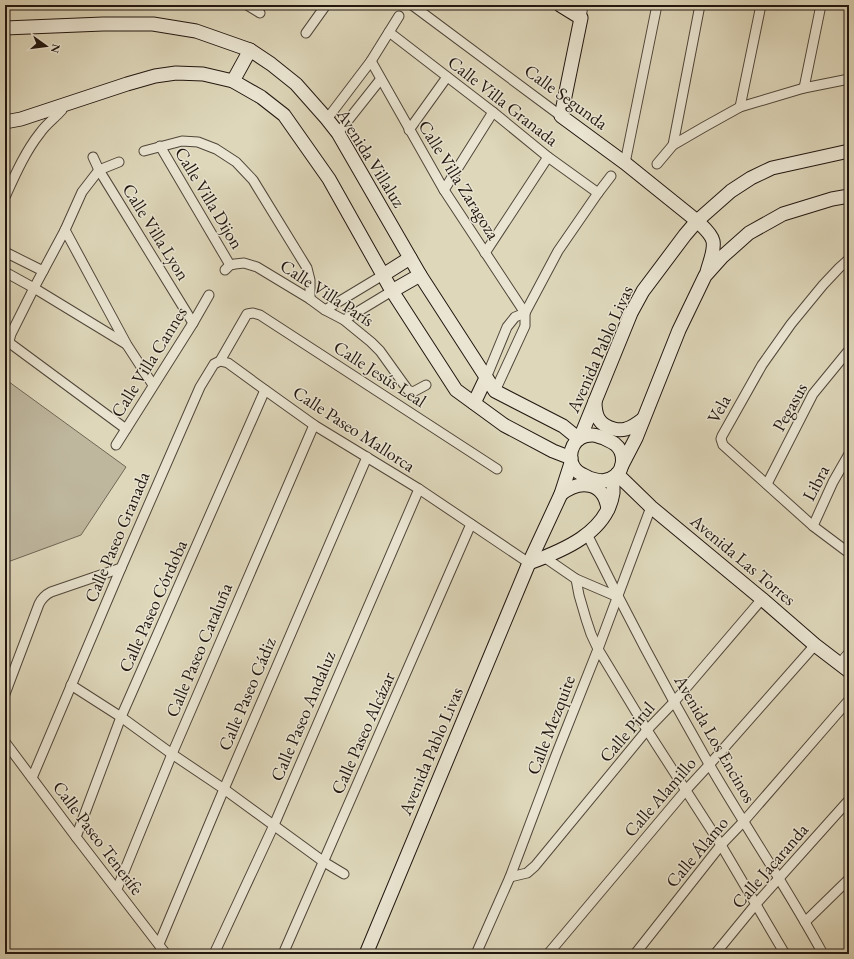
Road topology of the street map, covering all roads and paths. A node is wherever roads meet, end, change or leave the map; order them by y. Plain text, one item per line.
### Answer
1 (247, 5) edge
2 (326, 5) edge
3 (412, 5) edge
4 (560, 5) edge
5 (657, 5) edge
6 (700, 5) edge
7 (761, 5) edge
8 (821, 5) edge
9 (582, 11) edge
10 (260, 14) dead end
11 (399, 16) dead end
12 (5, 28) edge
13 (389, 32) junction
14 (306, 33) dead end
15 (250, 50) junction
16 (370, 61) junction
17 (448, 77) junction
18 (849, 79) edge
19 (380, 80) junction
20 (233, 81) junction
21 (804, 88) junction
22 (740, 107) junction
23 (61, 110) junction
24 (493, 112) junction
25 (561, 116) junction
26 (327, 119) junction
27 (5, 122) edge
28 (409, 130) junction
29 (338, 134) junction
30 (673, 145) junction
31 (160, 146) junction
32 (144, 151) dead end
33 (849, 151) edge
34 (93, 157) dead end
35 (548, 157) junction
36 (119, 162) dead end
37 (625, 162) junction
38 (657, 164) dead end
39 (99, 170) junction
40 (611, 176) dead end
41 (444, 190) junction
42 (598, 193) junction
43 (849, 196) edge
44 (5, 197) edge
45 (697, 221) junction
46 (65, 230) junction
47 (5, 252) edge
48 (486, 253) junction
49 (410, 258) junction
50 (849, 259) edge
51 (228, 268) joint
52 (43, 271) junction
53 (5, 272) edge
54 (420, 274) junction
55 (383, 275) junction
56 (705, 276) junction
57 (34, 288) junction
58 (392, 291) junction
59 (209, 295) dead end
60 (310, 299) junction
61 (325, 310) junction
62 (525, 313) junction
63 (244, 317) joint
64 (344, 320) junction
65 (193, 323) junction
66 (127, 345) junction
67 (849, 350) edge
68 (220, 361) junction
69 (486, 378) junction
70 (426, 384) dead end
71 (154, 386) junction
72 (265, 390) junction
73 (495, 391) junction
74 (595, 401) junction
75 (474, 403) junction
76 (485, 411) junction
77 (643, 419) junction
78 (314, 424) junction
79 (563, 426) junction
80 (126, 429) junction
81 (579, 438) junction
82 (116, 445) dead end
83 (553, 451) junction
84 (849, 454) edge
85 (367, 457) junction
86 (571, 460) junction
87 (497, 469) dead end
88 (617, 472) junction
89 (767, 484) junction
90 (419, 489) junction
91 (561, 494) junction
92 (651, 506) junction
93 (608, 509) junction
94 (471, 524) junction
95 (813, 526) junction
96 (587, 534) junction
97 (849, 553) edge
98 (544, 557) junction
99 (529, 563) junction
100 (121, 568) junction
101 (576, 579) junction
102 (618, 597) junction
103 (762, 599) junction
104 (815, 645) junction
105 (598, 649) junction
106 (849, 649) edge
107 (838, 662) junction
108 (849, 671) edge
109 (71, 684) junction
110 (5, 694) edge
111 (849, 700) edge
112 (674, 702) junction
113 (121, 717) junction
114 (647, 730) junction
115 (5, 742) edge
116 (172, 754) junction
117 (709, 765) junction
118 (32, 778) junction
119 (224, 789) junction
120 (686, 790) junction
121 (849, 800) edge
122 (744, 821) junction
123 (274, 825) junction
124 (76, 837) junction
125 (721, 846) junction
126 (324, 862) junction
127 (344, 874) dead end
128 (510, 877) junction
129 (778, 879) junction
130 (849, 879) edge
131 (117, 889) junction
132 (756, 904) junction
133 (805, 922) junction
134 (159, 944) junction
135 (166, 954) edge
136 (214, 954) edge
137 (283, 954) edge
138 (366, 954) edge
139 (476, 954) edge
140 (548, 954) edge
141 (635, 954) edge
142 (715, 954) edge
143 (785, 954) edge
144 (823, 954) edge

1 - 10 street
2 - 14 street
3 - 25 street, Calle Segunda
4 - 9 street
5 - 37 street
6 - 30 street
7 - 22 street
8 - 21 street
9 - 25 street
11 - 13 street
12 - 15 street, Avenida Villaluz
13 - 16 street
13 - 17 street, Calle Villa Granada
15 - 20 street
15 - 26 street, Avenida Villaluz
16 - 19 street, Calle Villa Zaragoza
16 - 26 street
17 - 24 street, Calle Villa Granada
17 - 28 street
18 - 21 street
19 - 28 street, Calle Villa Zaragoza
19 - 29 street
20 - 23 street
20 - 55 street
21 - 22 street
22 - 30 street
23 - 27 street
23 - 44 street
24 - 35 street, Calle Villa Granada
24 - 41 street
25 - 37 street, Calle Segunda
26 - 29 street, Avenida Villaluz
28 - 41 street, Calle Villa Zaragoza
29 - 49 street, Avenida Villaluz
30 - 38 street
31 - 32 street
31 - 51 street, Calle Villa Dijon
31 - 60 street
33 - 45 street, Avenida Pablo Livas
34 - 39 street, Calle Villa Lyon
35 - 42 street, Calle Villa Granada
35 - 48 street
36 - 39 street
37 - 45 street, Calle Segunda
39 - 46 street
39 - 65 street, Calle Villa Lyon
40 - 42 street
41 - 48 street, Calle Villa Zaragoza
42 - 62 street
43 - 56 street
45 - 56 street, Calle Segunda
45 - 74 street, Avenida Pablo Livas
46 - 52 street
46 - 66 street
47 - 52 street
48 - 62 street, Calle Villa Zaragoza
49 - 54 street, Avenida Villaluz
49 - 55 street
50 - 89 street, Vela
51 - 60 street, Calle Villa París
52 - 57 street
53 - 57 street
54 - 58 street
54 - 69 street, Avenida Villaluz
55 - 58 street
55 - 61 street
56 - 77 street
57 - 66 street
57 - 80 street
58 - 64 street
58 - 75 street
59 - 65 street, Calle Villa Cannes
60 - 61 street, Calle Villa París
61 - 64 street, Calle Villa París
62 - 69 street
62 - 73 street
63 - 68 street, Calle Paseo Granada
63 - 87 street, Calle Jesús Leal
64 - 70 street, Calle Villa París
65 - 71 street, Calle Villa Cannes
66 - 71 street
67 - 89 street, Pegasus
68 - 72 street, Calle Paseo Mallorca
68 - 100 street, Calle Paseo Granada
69 - 73 street, Avenida Villaluz
69 - 75 street
71 - 80 street, Calle Villa Cannes
72 - 78 street, Calle Paseo Mallorca
72 - 113 street, Calle Paseo Córdoba
73 - 76 street
73 - 79 street, Avenida Villaluz
74 - 77 street
74 - 81 street, Avenida Pablo Livas
75 - 76 street
76 - 83 street
77 - 88 street
78 - 85 street, Calle Paseo Mallorca
78 - 116 street, Calle Paseo Cataluña
79 - 81 street, Avenida Villaluz
79 - 83 street
80 - 82 street, Calle Villa Cannes
81 - 86 street
81 - 88 street
83 - 86 street
84 - 95 street, Libra
85 - 90 street, Calle Paseo Mallorca
85 - 119 street, Calle Paseo Cádiz
86 - 88 street
86 - 91 street, Avenida Pablo Livas
88 - 92 street, Avenida Las Torres
88 - 93 street
89 - 95 street, Vela
90 - 94 street, Calle Paseo Mallorca
90 - 123 street, Calle Paseo Andaluz
91 - 93 street
91 - 99 street, Avenida Pablo Livas
92 - 102 street, Calle Mezquite
92 - 103 street, Avenida Las Torres
93 - 96 street
94 - 99 street, Calle Paseo Mallorca
94 - 126 street, Calle Paseo Alcázar
95 - 97 street, Vela
96 - 98 street
96 - 102 street, Avenida Los Encinos
98 - 99 street
98 - 101 street
99 - 138 street, Avenida Pablo Livas
100 - 109 street, Calle Paseo Granada
100 - 110 street
101 - 102 street
101 - 105 street
102 - 105 street, Calle Mezquite
102 - 112 street, Avenida Los Encinos
103 - 104 street, Avenida Las Torres
103 - 112 street, Calle Pirul
104 - 107 street, Avenida Las Torres
104 - 117 street, Calle Alamillo
105 - 114 street
105 - 128 street, Calle Mezquite
106 - 107 lane
107 - 108 street, Avenida Las Torres
109 - 113 street
109 - 118 street, Calle Paseo Granada
111 - 122 street, Calle Álamo
112 - 114 street, Calle Pirul
112 - 117 street, Avenida Los Encinos
113 - 116 street
113 - 124 street, Calle Paseo Córdoba
114 - 120 street
114 - 128 street, Calle Pirul
115 - 118 street, Calle Paseo Tenerife
116 - 119 street
116 - 131 street, Calle Paseo Cataluña
117 - 120 street, Calle Alamillo
117 - 122 street, Avenida Los Encinos
118 - 124 street, Calle Paseo Tenerife
119 - 123 street
119 - 134 street, Calle Paseo Cádiz
120 - 125 street
120 - 140 street, Calle Alamillo
121 - 129 street, Calle Jacaranda
122 - 125 street, Calle Álamo
122 - 129 street, Avenida Los Encinos
123 - 126 street
123 - 136 street, Calle Paseo Andaluz
124 - 131 street, Calle Paseo Tenerife
125 - 132 street
125 - 141 street, Calle Álamo
126 - 127 street
126 - 137 street, Calle Paseo Alcázar
128 - 139 street, Calle Mezquite
129 - 132 street, Calle Jacaranda
129 - 133 street, Avenida Los Encinos
130 - 133 street
131 - 134 street, Calle Paseo Tenerife
132 - 142 street, Calle Jacaranda
132 - 143 street
133 - 144 street, Avenida Los Encinos
134 - 135 street, Calle Paseo Tenerife

